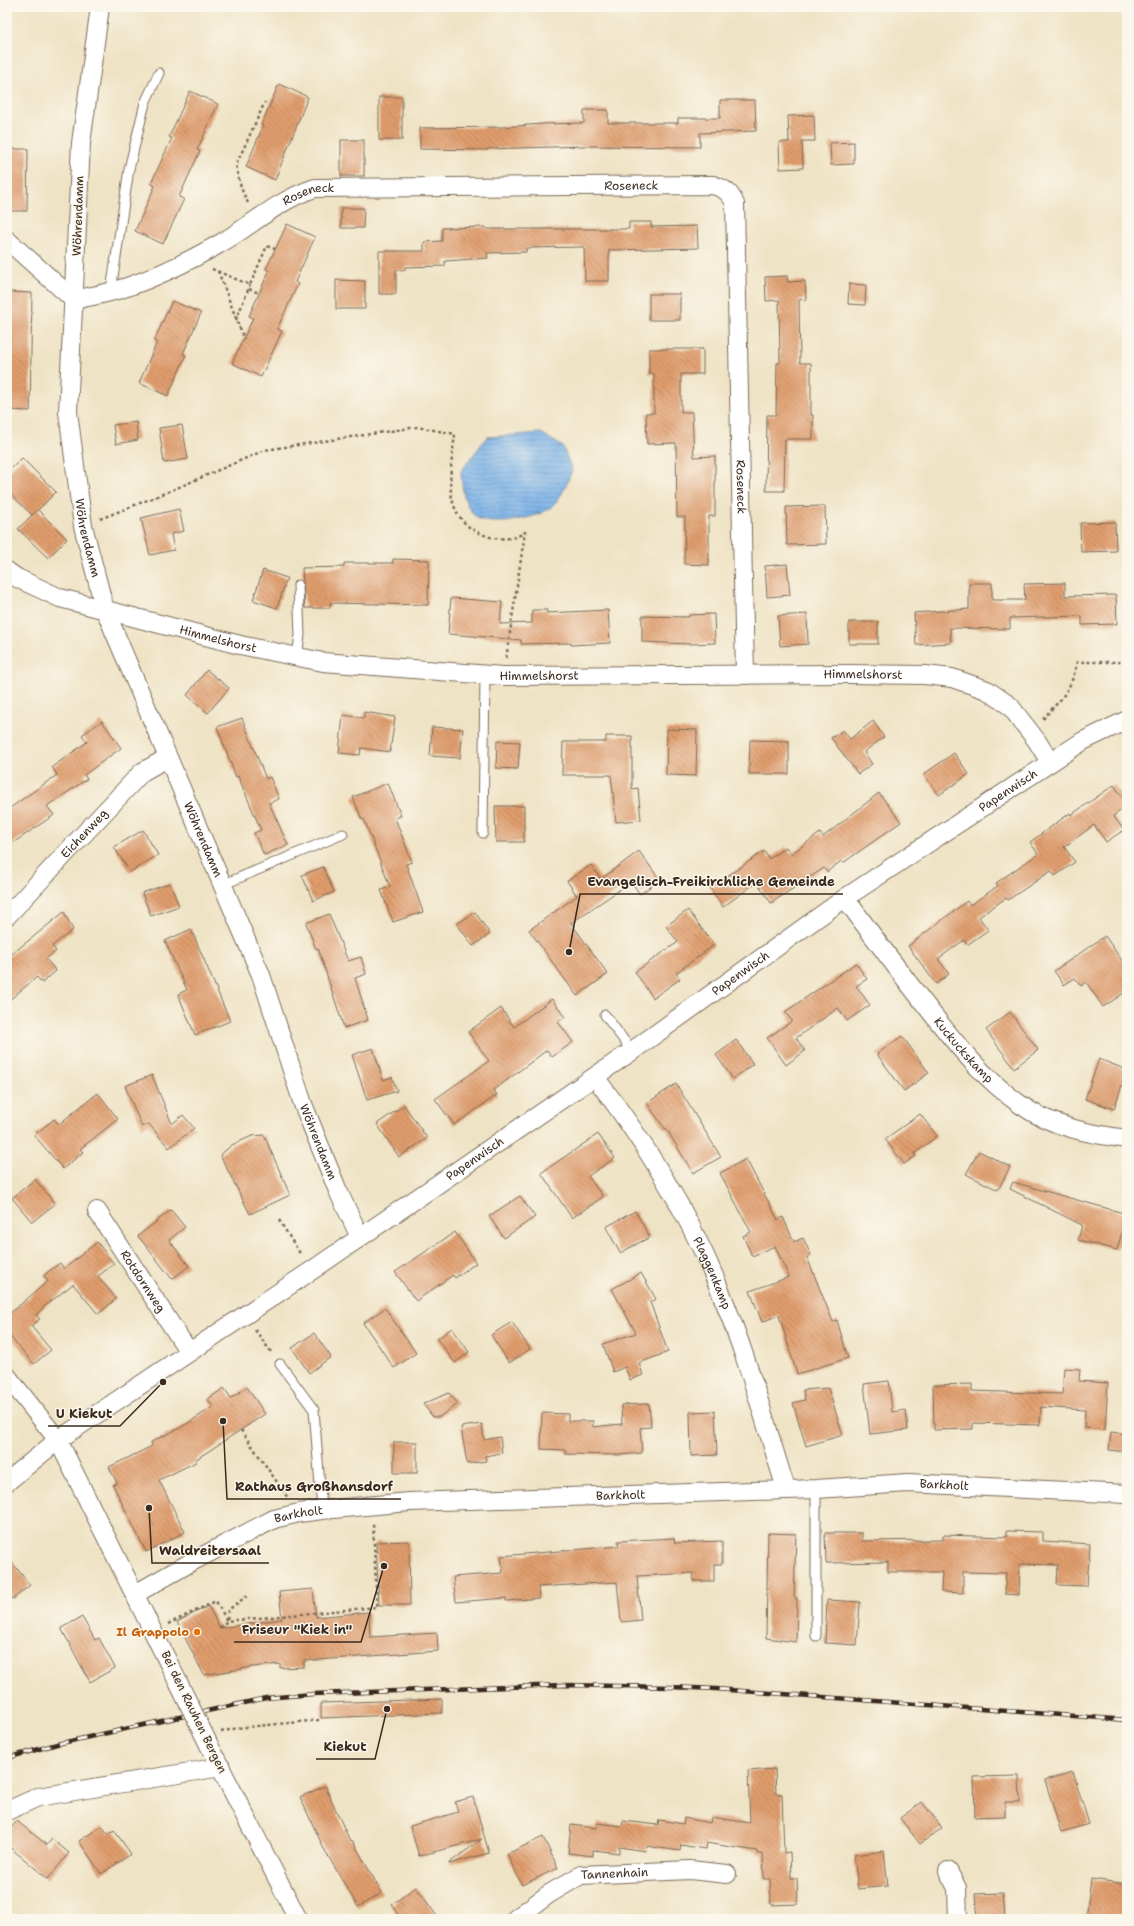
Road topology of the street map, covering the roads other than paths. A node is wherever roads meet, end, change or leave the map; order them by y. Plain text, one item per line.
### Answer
1 (100, 7) edge
2 (159, 73) dead end
3 (7, 240) edge
4 (111, 291) junction
5 (74, 300) junction
6 (7, 571) edge
7 (298, 585) dead end
8 (105, 610) junction
9 (297, 657) junction
10 (485, 674) junction
11 (745, 675) junction
12 (1127, 720) edge
13 (167, 758) junction
14 (1050, 762) junction
15 (483, 833) dead end
16 (343, 834) dead end
17 (222, 885) junction
18 (845, 898) junction
19 (7, 916) edge
20 (605, 1015) dead end
21 (632, 1051) junction
22 (594, 1076) junction
23 (1127, 1139) edge
24 (97, 1211) dead end
25 (360, 1237) junction
26 (189, 1352) junction
27 (280, 1364) road end
28 (7, 1376) edge
29 (58, 1440) junction
30 (7, 1482) edge
31 (786, 1489) junction
32 (816, 1489) junction
33 (1127, 1494) edge
34 (322, 1510) junction
35 (135, 1594) junction
36 (816, 1636) dead end
37 (221, 1767) junction
38 (7, 1811) edge
39 (948, 1871) dead end
40 (727, 1874) dead end
41 (298, 1919) edge
42 (515, 1919) edge
43 (958, 1919) edge

1 - 5 street, Wöhrendamm
2 - 4 lane
3 - 5 street
4 - 5 street, Roseneck
4 - 11 street, Roseneck
5 - 8 street, Wöhrendamm
6 - 8 street, Himmelshorst
7 - 9 lane
8 - 9 street, Himmelshorst
8 - 13 street, Wöhrendamm
9 - 10 street, Himmelshorst
10 - 11 street, Himmelshorst
10 - 15 lane
11 - 14 street, Himmelshorst
12 - 14 street, Papenwisch
13 - 17 street, Wöhrendamm
13 - 19 street, Eichenweg
14 - 18 street, Papenwisch
16 - 17 lane
17 - 25 street, Wöhrendamm
18 - 21 street, Papenwisch
18 - 23 street, Kuckuckskamp
20 - 21 lane
21 - 22 street, Papenwisch
22 - 25 street, Papenwisch
22 - 31 street, Plaggenkamp
24 - 26 street, Rotdornweg
25 - 26 street
26 - 29 street
27 - 34 lane
28 - 29 street, Bei den Rauhen Bergen
29 - 30 street
29 - 35 street, Bei den Rauhen Bergen
31 - 32 street, Barkholt
31 - 34 street, Barkholt
32 - 33 street, Barkholt
32 - 36 lane
34 - 35 street, Barkholt
35 - 37 street, Bei den Rauhen Bergen, bridge
37 - 38 street
37 - 41 street, Bei den Rauhen Bergen
39 - 43 street
40 - 42 street, Tannenhain

